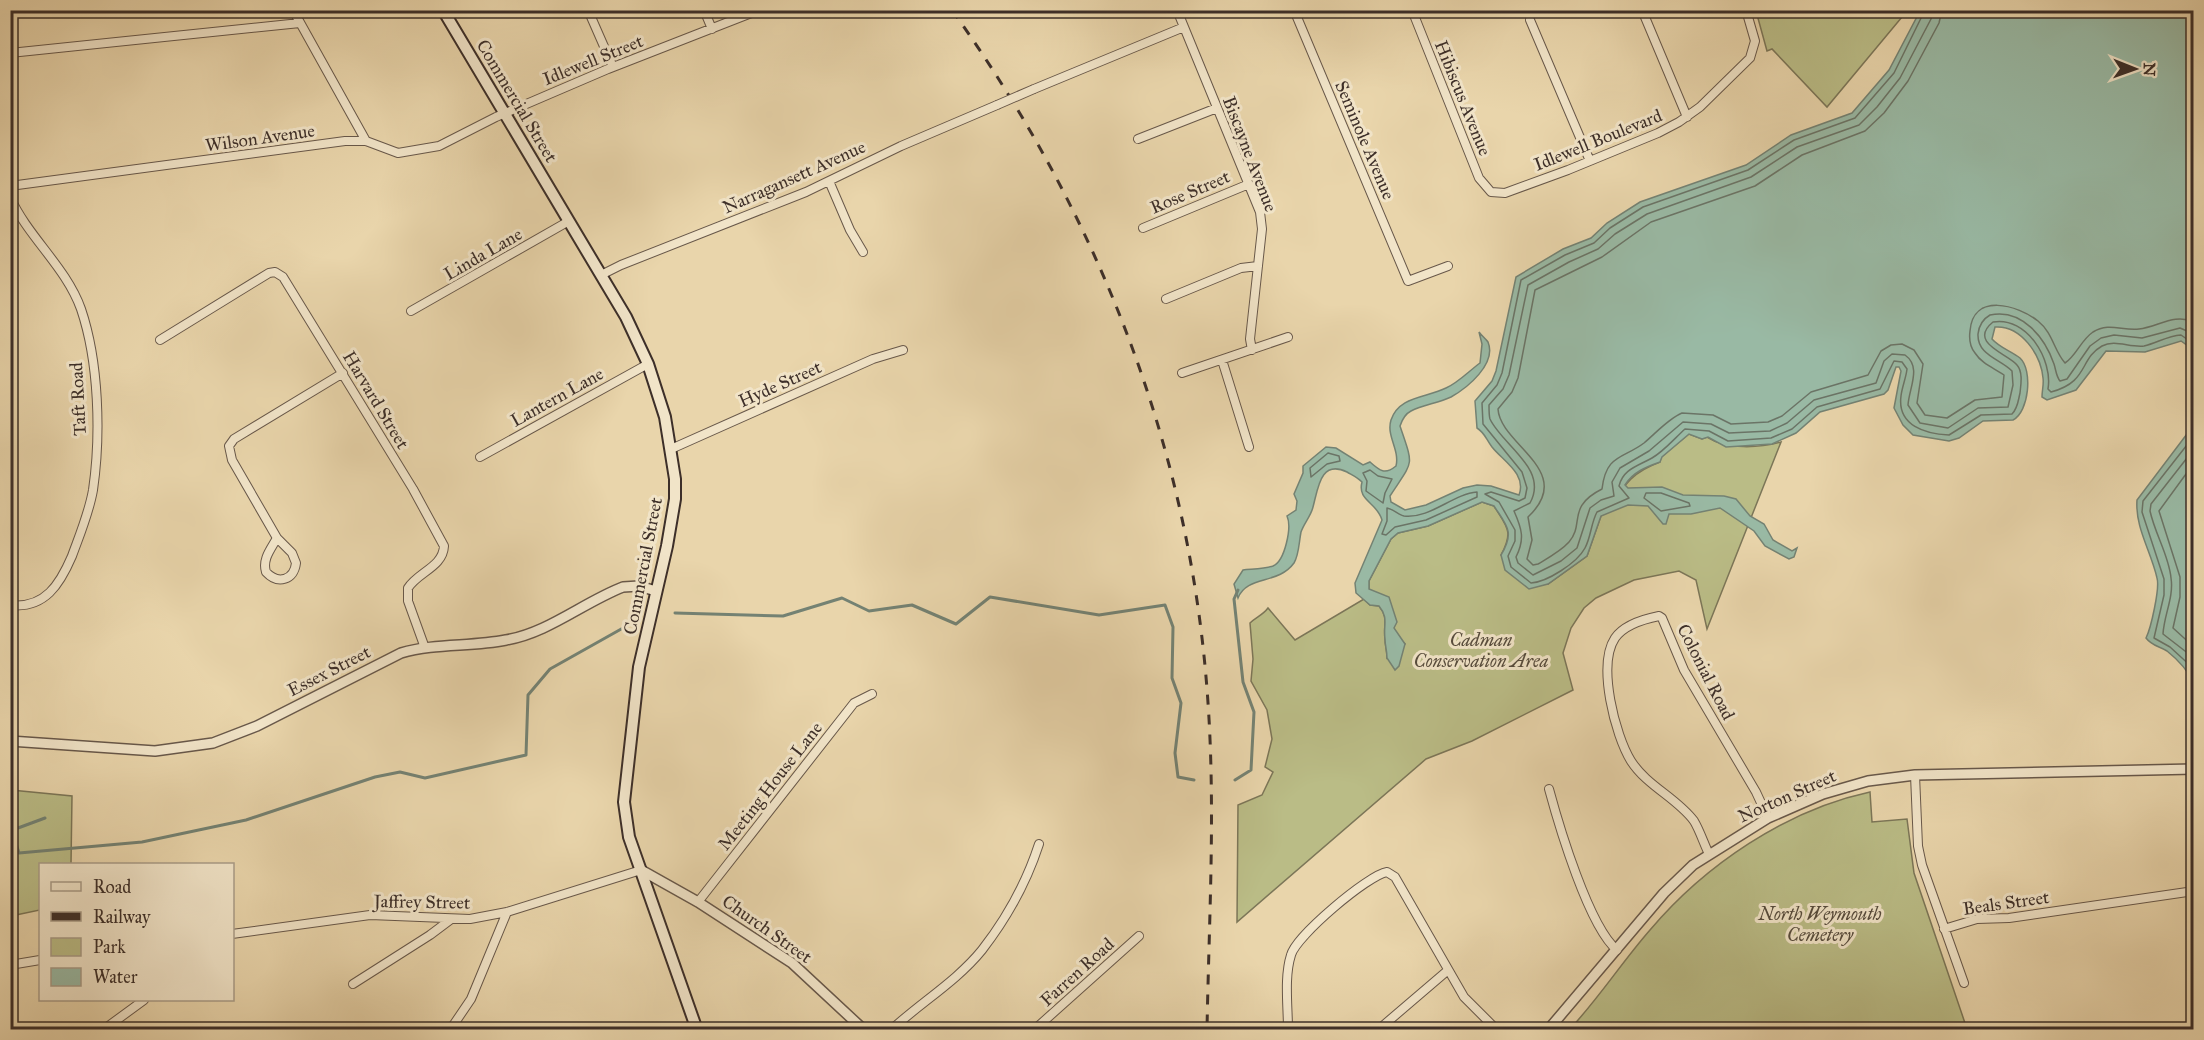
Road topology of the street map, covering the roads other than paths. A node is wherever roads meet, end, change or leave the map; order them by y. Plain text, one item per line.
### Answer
1 (293, 10) edge
2 (443, 10) edge
3 (588, 10) edge
4 (704, 10) edge
5 (759, 10) edge
6 (1177, 10) edge
7 (1294, 10) edge
8 (1412, 10) edge
9 (1642, 10) edge
10 (1746, 10) edge
11 (1530, 20) dead end
12 (300, 23) junction
13 (1184, 27) junction
14 (712, 29) junction
15 (10, 53) edge
16 (613, 67) junction
17 (1217, 108) junction
18 (505, 113) junction
19 (1687, 117) junction
20 (1138, 139) dead end
21 (366, 141) junction
22 (1590, 161) junction
23 (829, 181) junction
24 (1249, 184) junction
25 (10, 186) edge
26 (1491, 192) joint
27 (10, 197) edge
28 (569, 221) junction
29 (1143, 228) dead end
30 (863, 252) dead end
31 (1258, 266) junction
32 (1448, 266) dead end
33 (601, 275) junction
34 (1167, 299) dead end
35 (411, 311) dead end
36 (1287, 337) dead end
37 (160, 340) dead end
38 (903, 350) dead end
39 (1252, 350) junction
40 (1222, 360) junction
41 (648, 364) junction
42 (343, 373) junction
43 (1182, 373) dead end
44 (1250, 447) dead end
45 (671, 449) junction
46 (480, 457) dead end
47 (277, 538) junction
48 (656, 591) junction
49 (10, 605) edge
50 (425, 648) junction
51 (872, 694) dead end
52 (10, 741) edge
53 (2193, 769) edge
54 (1915, 776) junction
55 (1549, 789) dead end
56 (1768, 818) junction
57 (1039, 844) dead end
58 (1709, 854) junction
59 (641, 870) junction
60 (2193, 891) edge
61 (698, 902) junction
62 (507, 912) junction
63 (450, 920) junction
64 (1944, 929) junction
65 (234, 934) edge
66 (1139, 936) dead end
67 (1617, 950) junction
68 (39, 960) edge
69 (11, 965) edge
70 (1447, 971) junction
71 (1964, 983) dead end
72 (353, 984) dead end
73 (141, 1001) edge
74 (696, 1027) edge
75 (107, 1028) edge
76 (450, 1029) edge
77 (680, 1029) edge
78 (864, 1029) edge
79 (891, 1029) edge
80 (1034, 1029) edge
81 (1288, 1029) edge
82 (1378, 1029) edge
83 (1497, 1029) edge
84 (1548, 1029) edge

1 - 12 street
2 - 18 main road, Commercial Street
3 - 16 street
4 - 14 street
5 - 14 street, Idlewell Street
6 - 13 street, Biscayne Avenue
7 - 32 street, Seminole Avenue
8 - 26 street, Hibiscus Avenue
9 - 19 street
10 - 19 street, Idlewell Boulevard
11 - 22 street
12 - 15 street
12 - 21 street
13 - 17 street, Biscayne Avenue
13 - 23 street, Narragansett Avenue, bridge
14 - 16 street, Idlewell Street
16 - 18 street, Idlewell Street
17 - 20 street
17 - 24 street, Biscayne Avenue
18 - 21 street, Wilson Avenue
18 - 28 main road, Commercial Street
19 - 22 street, Idlewell Boulevard
21 - 25 street, Wilson Avenue
22 - 26 street, Idlewell Boulevard
23 - 30 street
23 - 33 street, Narragansett Avenue
24 - 29 street, Rose Street
24 - 31 street, Biscayne Avenue
27 - 49 street, Taft Road
28 - 33 main road, Commercial Street
28 - 35 street, Linda Lane
31 - 34 street
31 - 39 street, Biscayne Avenue
33 - 41 main road, Commercial Street
36 - 39 street
37 - 42 street, Harvard Street
38 - 45 street, Hyde Street
39 - 40 street
40 - 43 street
40 - 44 street
41 - 45 main road, Commercial Street
41 - 46 street, Lantern Lane
42 - 47 street
42 - 50 street, Harvard Street
45 - 48 main road, Commercial Street
47 - 47 street
48 - 50 street, Essex Street
48 - 59 main road, Commercial Street
50 - 52 street, Essex Street
51 - 61 street, Meeting House Lane
53 - 54 street, Norton Street
54 - 56 street, Norton Street
54 - 64 street, Beals Street
55 - 67 street
56 - 58 street, Norton Street
56 - 58 street, Colonial Road
57 - 79 street
58 - 67 street, Norton Street
59 - 61 street, Church Street
59 - 62 street, Jaffrey Street
59 - 74 main road, Commercial Street
60 - 64 street, Beals Street
61 - 78 street, Church Street
62 - 63 street, Jaffrey Street
62 - 76 street
63 - 65 street, Jaffrey Street
63 - 72 street
64 - 71 street
66 - 80 street, Farren Road
67 - 84 street, Norton Street
68 - 69 street
70 - 81 street
70 - 82 street
70 - 83 street
73 - 75 street
74 - 77 street

